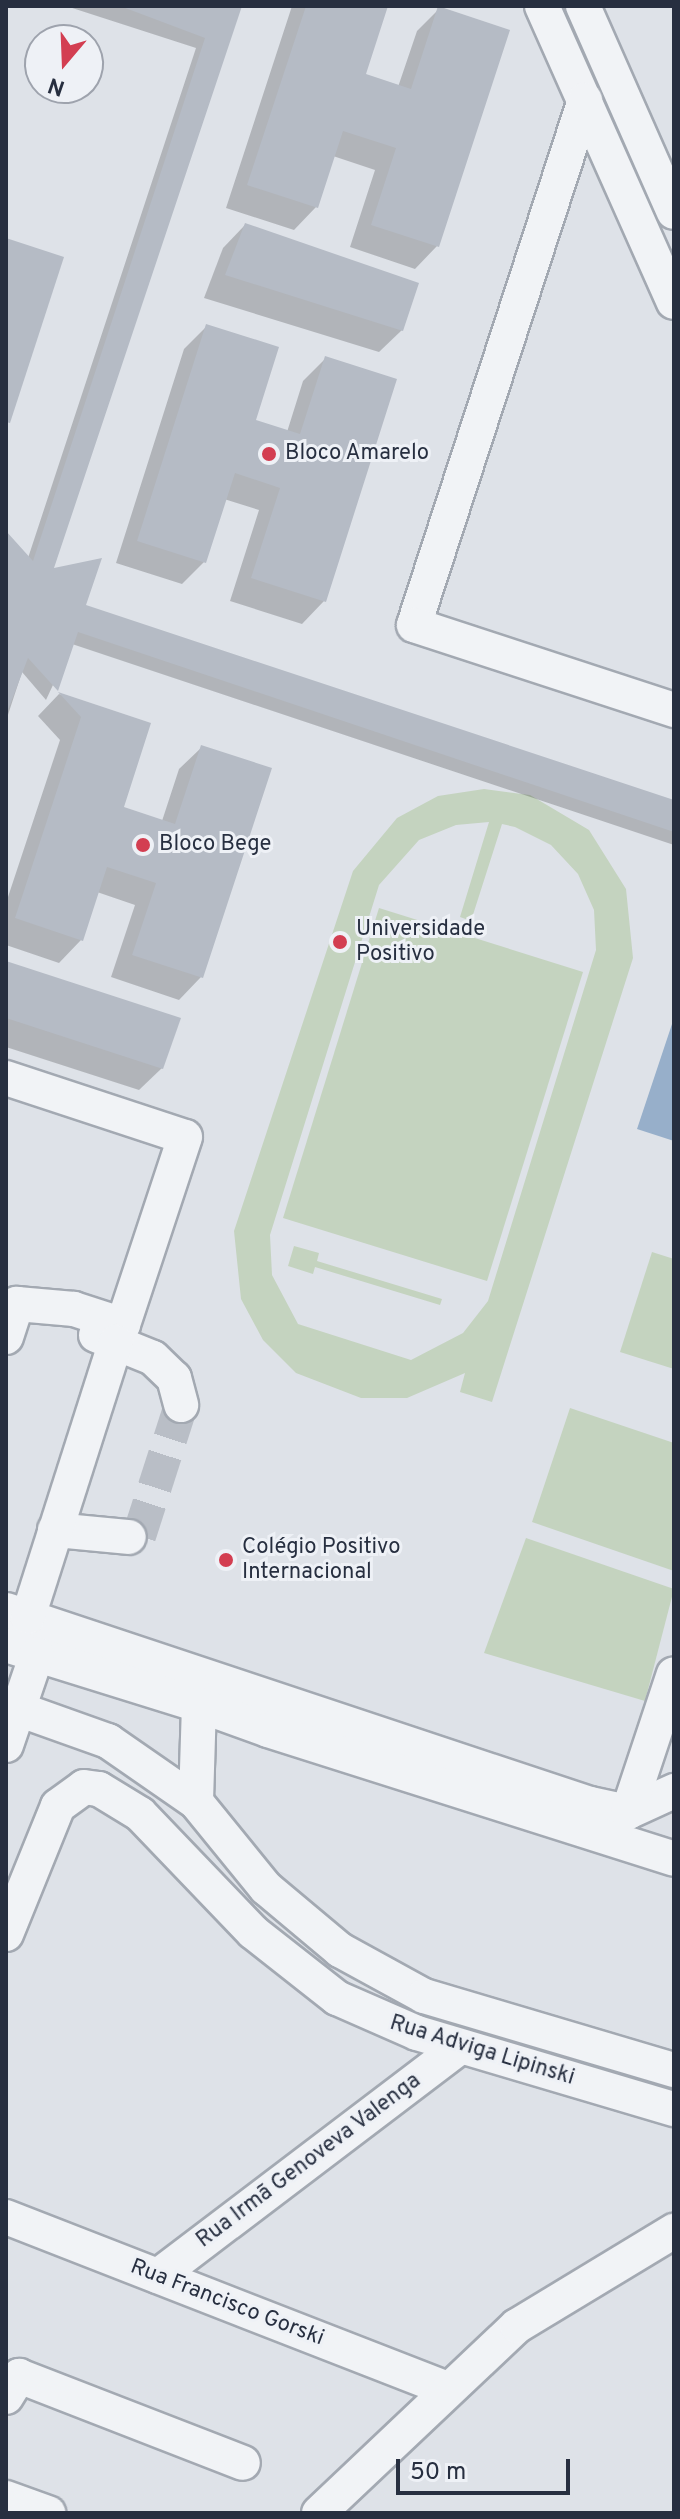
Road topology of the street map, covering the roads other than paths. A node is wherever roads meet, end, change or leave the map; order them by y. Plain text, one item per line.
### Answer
1 (542, 6) edge
2 (583, 6) edge
3 (585, 100) junction
4 (654, 170) junction
5 (622, 184) junction
6 (674, 212) edge
7 (674, 302) edge
8 (674, 710) edge
9 (6, 1078) edge
10 (12, 1302) edge
11 (6, 1337) edge
12 (116, 1342) junction
13 (181, 1405) tunnel mouth
14 (55, 1530) junction
15 (129, 1537) dead end
16 (17, 1614) edge
17 (22, 1649) edge
18 (185, 1669) junction
19 (674, 1674) edge
20 (199, 1705) junction
21 (18, 1709) junction
22 (6, 1745) edge
23 (674, 1791) edge
24 (196, 1802) junction
25 (628, 1812) junction
26 (674, 1859) edge
27 (6, 1934) edge
28 (460, 2047) junction
29 (674, 2070) edge
30 (674, 2109) edge
31 (6, 2217) edge
32 (674, 2231) edge
33 (158, 2276) junction
34 (448, 2389) junction
35 (6, 2397) edge
36 (243, 2463) dead end
37 (6, 2498) edge
38 (48, 2513) edge
39 (319, 2513) edge

1 - 3 street
2 - 4 street
3 - 5 street
3 - 8 street
4 - 5 street
4 - 6 street
5 - 7 street
9 - 10 street
10 - 11 street
10 - 12 street
12 - 13 street
12 - 14 street
14 - 15 street
14 - 16 street
16 - 18 street
17 - 20 street
17 - 21 street
18 - 20 street
18 - 25 street
19 - 25 street
20 - 24 street
20 - 26 street
21 - 22 street
21 - 24 street
23 - 25 street
24 - 29 street
27 - 28 street, Rua Adviga Lipinski
28 - 30 street, Rua Adviga Lipinski
28 - 33 street, Rua Irmã Genoveva Valenga
31 - 33 street, Rua Francisco Gorski
32 - 34 street
33 - 34 street, Rua Francisco Gorski
34 - 39 street
35 - 36 street
37 - 38 street

